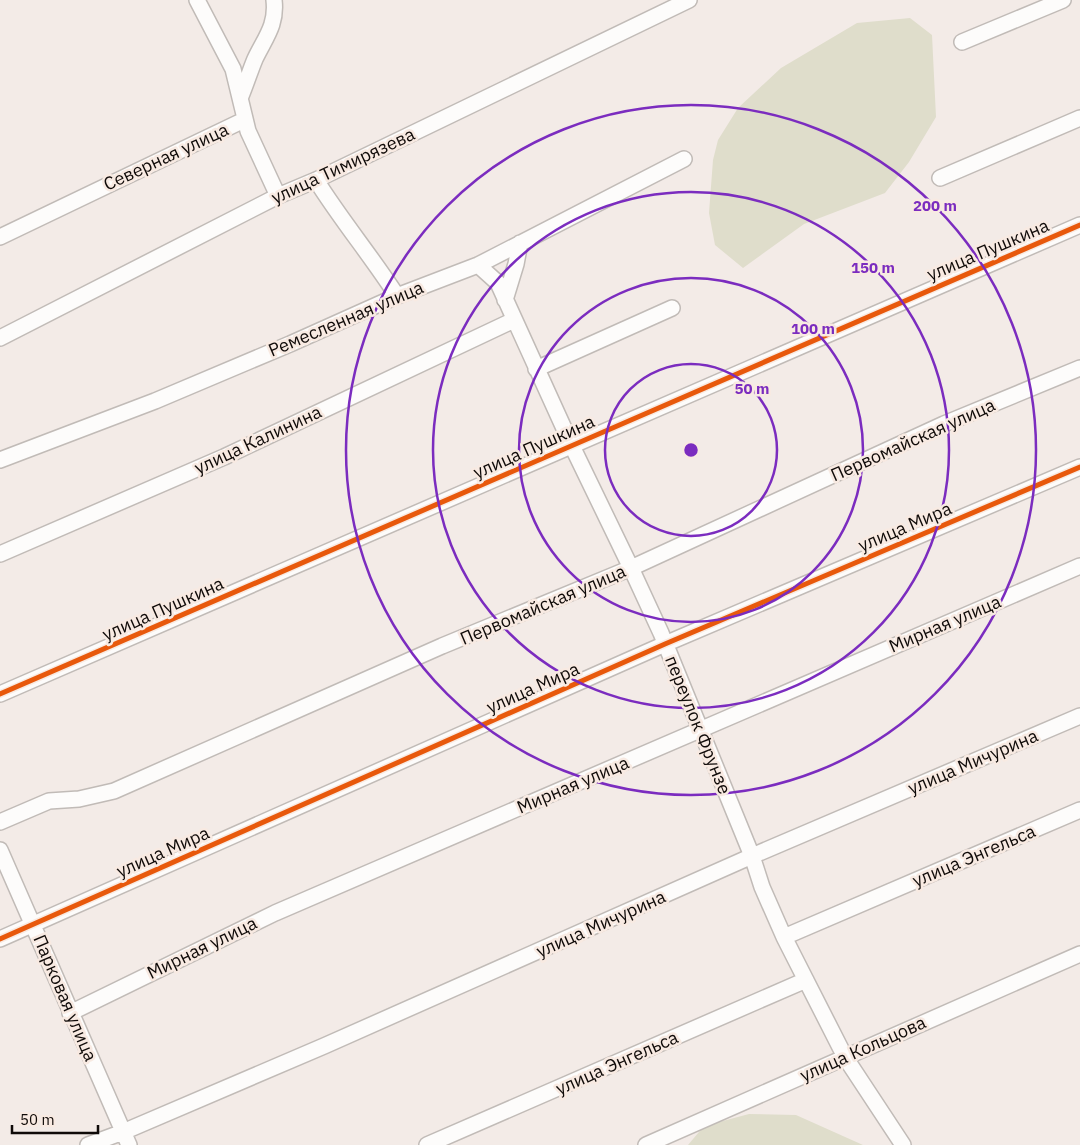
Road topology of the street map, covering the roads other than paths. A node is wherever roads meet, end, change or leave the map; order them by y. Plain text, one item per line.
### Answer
1 (197, 0) edge
2 (274, 0) edge
3 (689, 0) edge
4 (1063, 0) edge
5 (962, 42) dead end
6 (241, 96) junction
7 (1080, 118) edge
8 (244, 120) junction
9 (684, 159) dead end
10 (940, 178) dead end
11 (316, 180) junction
12 (278, 196) junction
13 (1080, 225) edge
14 (0, 237) edge
15 (520, 243) junction
16 (478, 265) junction
17 (397, 296) junction
18 (506, 300) junction
19 (672, 308) dead end
20 (514, 320) junction
21 (0, 338) edge
22 (1080, 368) edge
23 (536, 369) junction
24 (572, 446) junction
25 (0, 460) edge
26 (1080, 467) edge
27 (0, 554) edge
28 (1080, 566) edge
29 (631, 568) junction
30 (665, 644) junction
31 (0, 694) edge
32 (1080, 716) edge
33 (701, 730) junction
34 (1080, 810) edge
35 (0, 822) edge
36 (0, 850) edge
37 (752, 856) junction
38 (34, 924) junction
39 (784, 936) junction
40 (0, 939) edge
41 (1080, 954) edge
42 (806, 980) junction
43 (70, 1013) junction
44 (845, 1057) junction
45 (126, 1138) edge
46 (92, 1144) edge
47 (427, 1145) edge
48 (646, 1145) edge
49 (903, 1145) edge

1 - 6 street
2 - 6 street, Северная улица
3 - 11 street, улица Тимирязева
4 - 5 street
6 - 8 street, Северная улица
7 - 10 street
8 - 12 street
8 - 14 street, Северная улица
9 - 15 street, Ремесленная улица
11 - 12 street, улица Тимирязева
11 - 17 street
12 - 21 street, улица Тимирязева
13 - 24 street, улица Пушкина
15 - 16 street, Ремесленная улица
15 - 18 street
16 - 17 street, Ремесленная улица
16 - 18 street, переулок Фрунзе
17 - 25 street, Ремесленная улица
18 - 20 street, переулок Фрунзе
19 - 23 street
20 - 23 street, переулок Фрунзе
20 - 27 street, улица Калинина
22 - 29 street, Первомайская улица
23 - 24 street, переулок Фрунзе
24 - 29 street, переулок Фрунзе
24 - 31 street, улица Пушкина
26 - 30 street, улица Мира
28 - 33 street, Мирная улица
29 - 30 street, переулок Фрунзе
29 - 35 street, Первомайская улица
30 - 33 street, переулок Фрунзе
30 - 38 street, улица Мира
32 - 37 street, улица Мичурина
33 - 37 street, переулок Фрунзе
33 - 43 street, Мирная улица
34 - 39 street, улица Энгельса
36 - 38 street, Парковая улица
37 - 39 street, переулок Фрунзе
37 - 45 street, улица Мичурина
38 - 40 street, улица Мира
38 - 43 street, Парковая улица
39 - 42 street, переулок Фрунзе
41 - 44 street, улица Кольцова
42 - 44 street, переулок Фрунзе
42 - 47 street, улица Энгельса
43 - 45 street, Парковая улица
44 - 48 street, улица Кольцова
44 - 49 street, переулок Фрунзе
45 - 46 street, улица Мичурина

